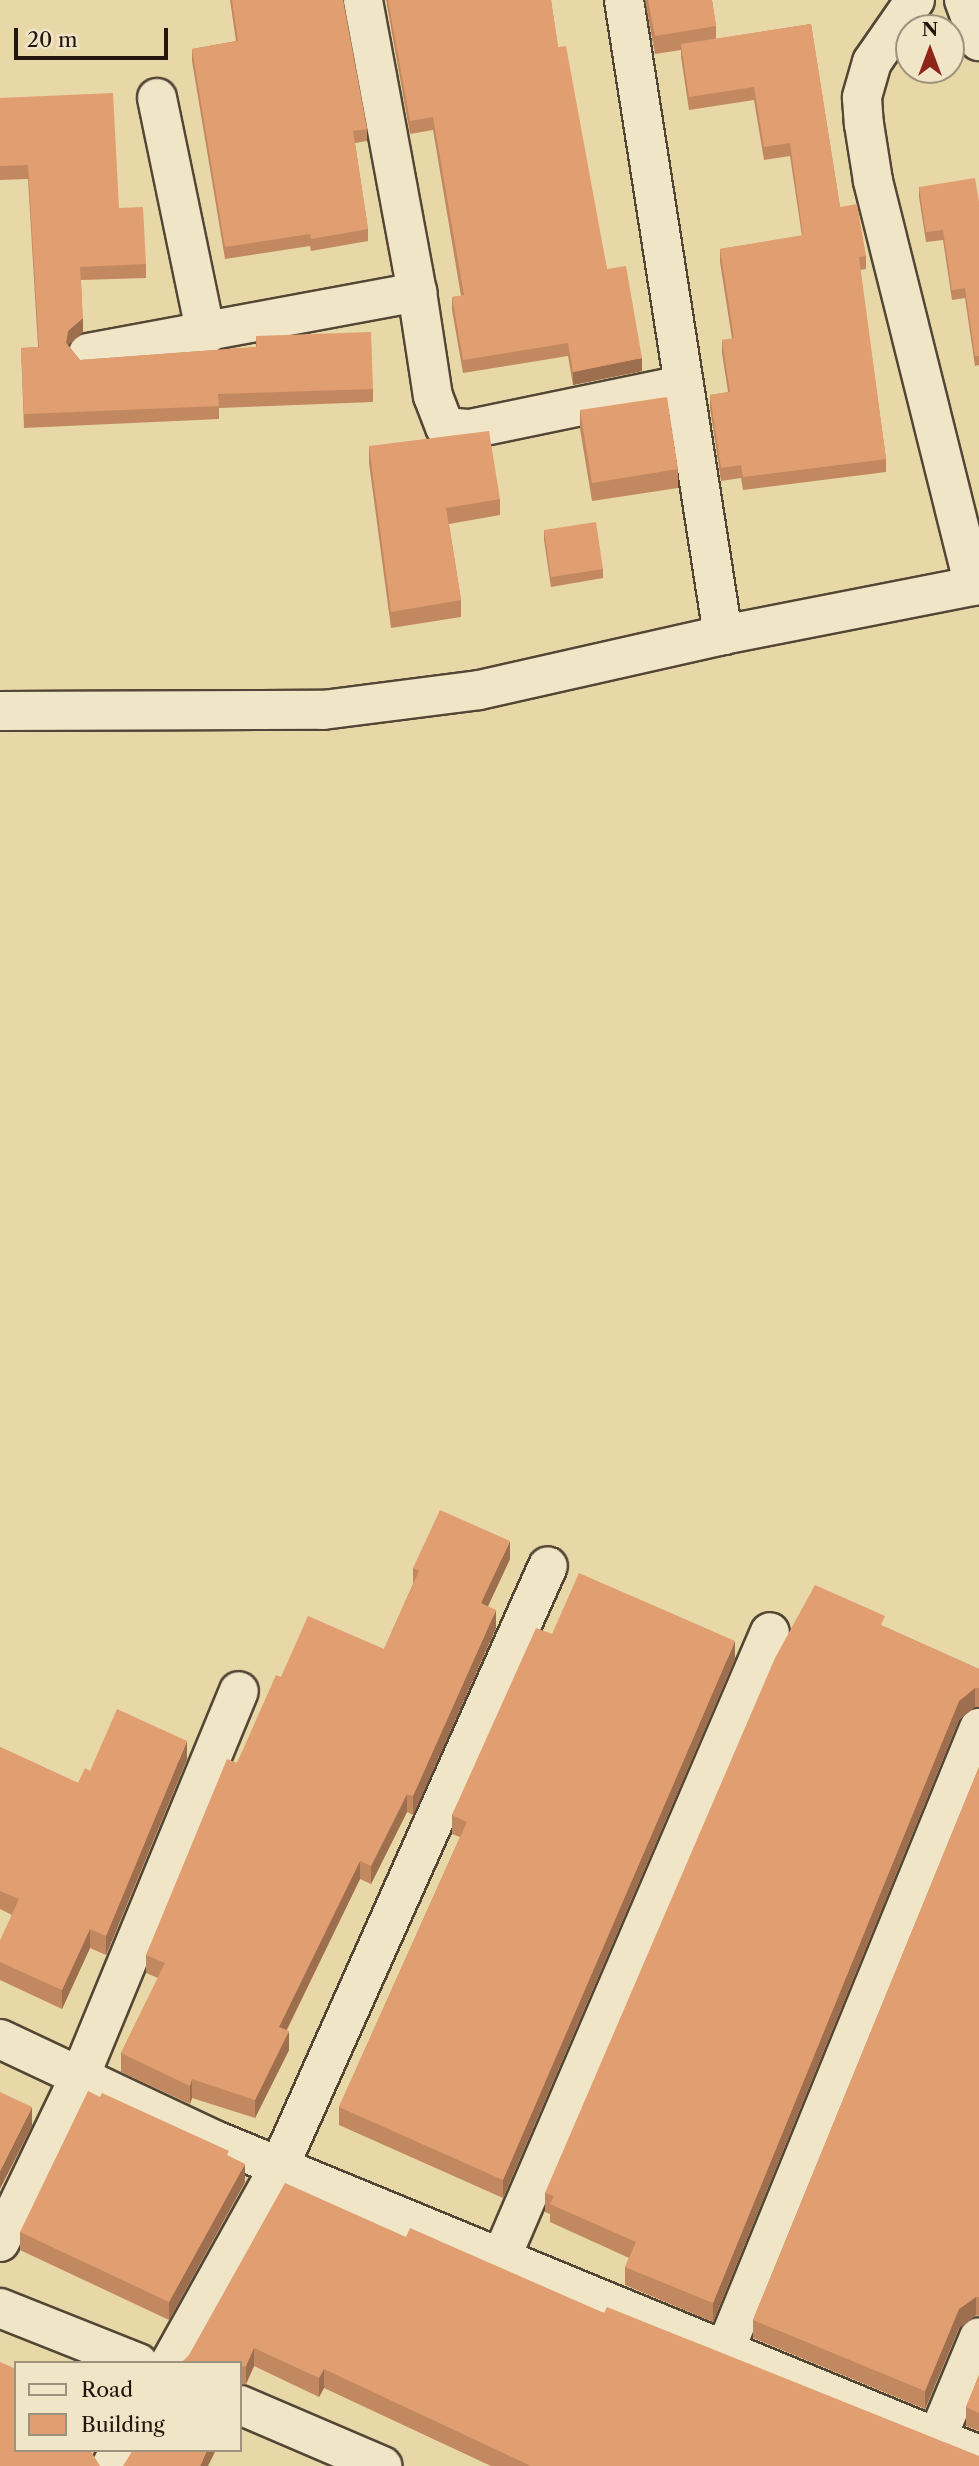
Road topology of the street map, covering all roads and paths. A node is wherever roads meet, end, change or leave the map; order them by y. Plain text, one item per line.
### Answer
1 (363, 0) edge
2 (624, 0) edge
3 (915, 0) edge
4 (964, 0) edge
5 (979, 41) edge
6 (157, 98) dead end
7 (417, 292) junction
8 (206, 335) junction
9 (88, 353) dead end
10 (682, 384) junction
11 (976, 586) edge
12 (723, 635) junction
13 (0, 711) edge
14 (548, 1566) dead end
15 (770, 1632) dead end
16 (239, 1691) dead end
17 (979, 1728) edge
18 (0, 2039) edge
19 (81, 2074) junction
20 (279, 2166) junction
21 (0, 2242) edge
22 (501, 2258) junction
23 (0, 2308) edge
24 (979, 2337) edge
25 (725, 2350) junction
26 (133, 2361) edge
27 (171, 2361) edge
28 (242, 2406) edge
29 (937, 2438) junction
30 (979, 2455) edge
31 (382, 2466) edge

1 - 7 street
2 - 10 street
3 - 11 street
4 - 5 street
6 - 8 street
7 - 8 street
7 - 10 street
8 - 9 street
10 - 12 street
11 - 12 street
12 - 13 street
14 - 20 street
15 - 22 street
16 - 19 street
17 - 25 street
18 - 19 street
19 - 20 street
19 - 21 street
20 - 22 street
20 - 27 street
22 - 25 street
23 - 26 street
24 - 29 street
25 - 29 street
28 - 31 street
29 - 30 street

